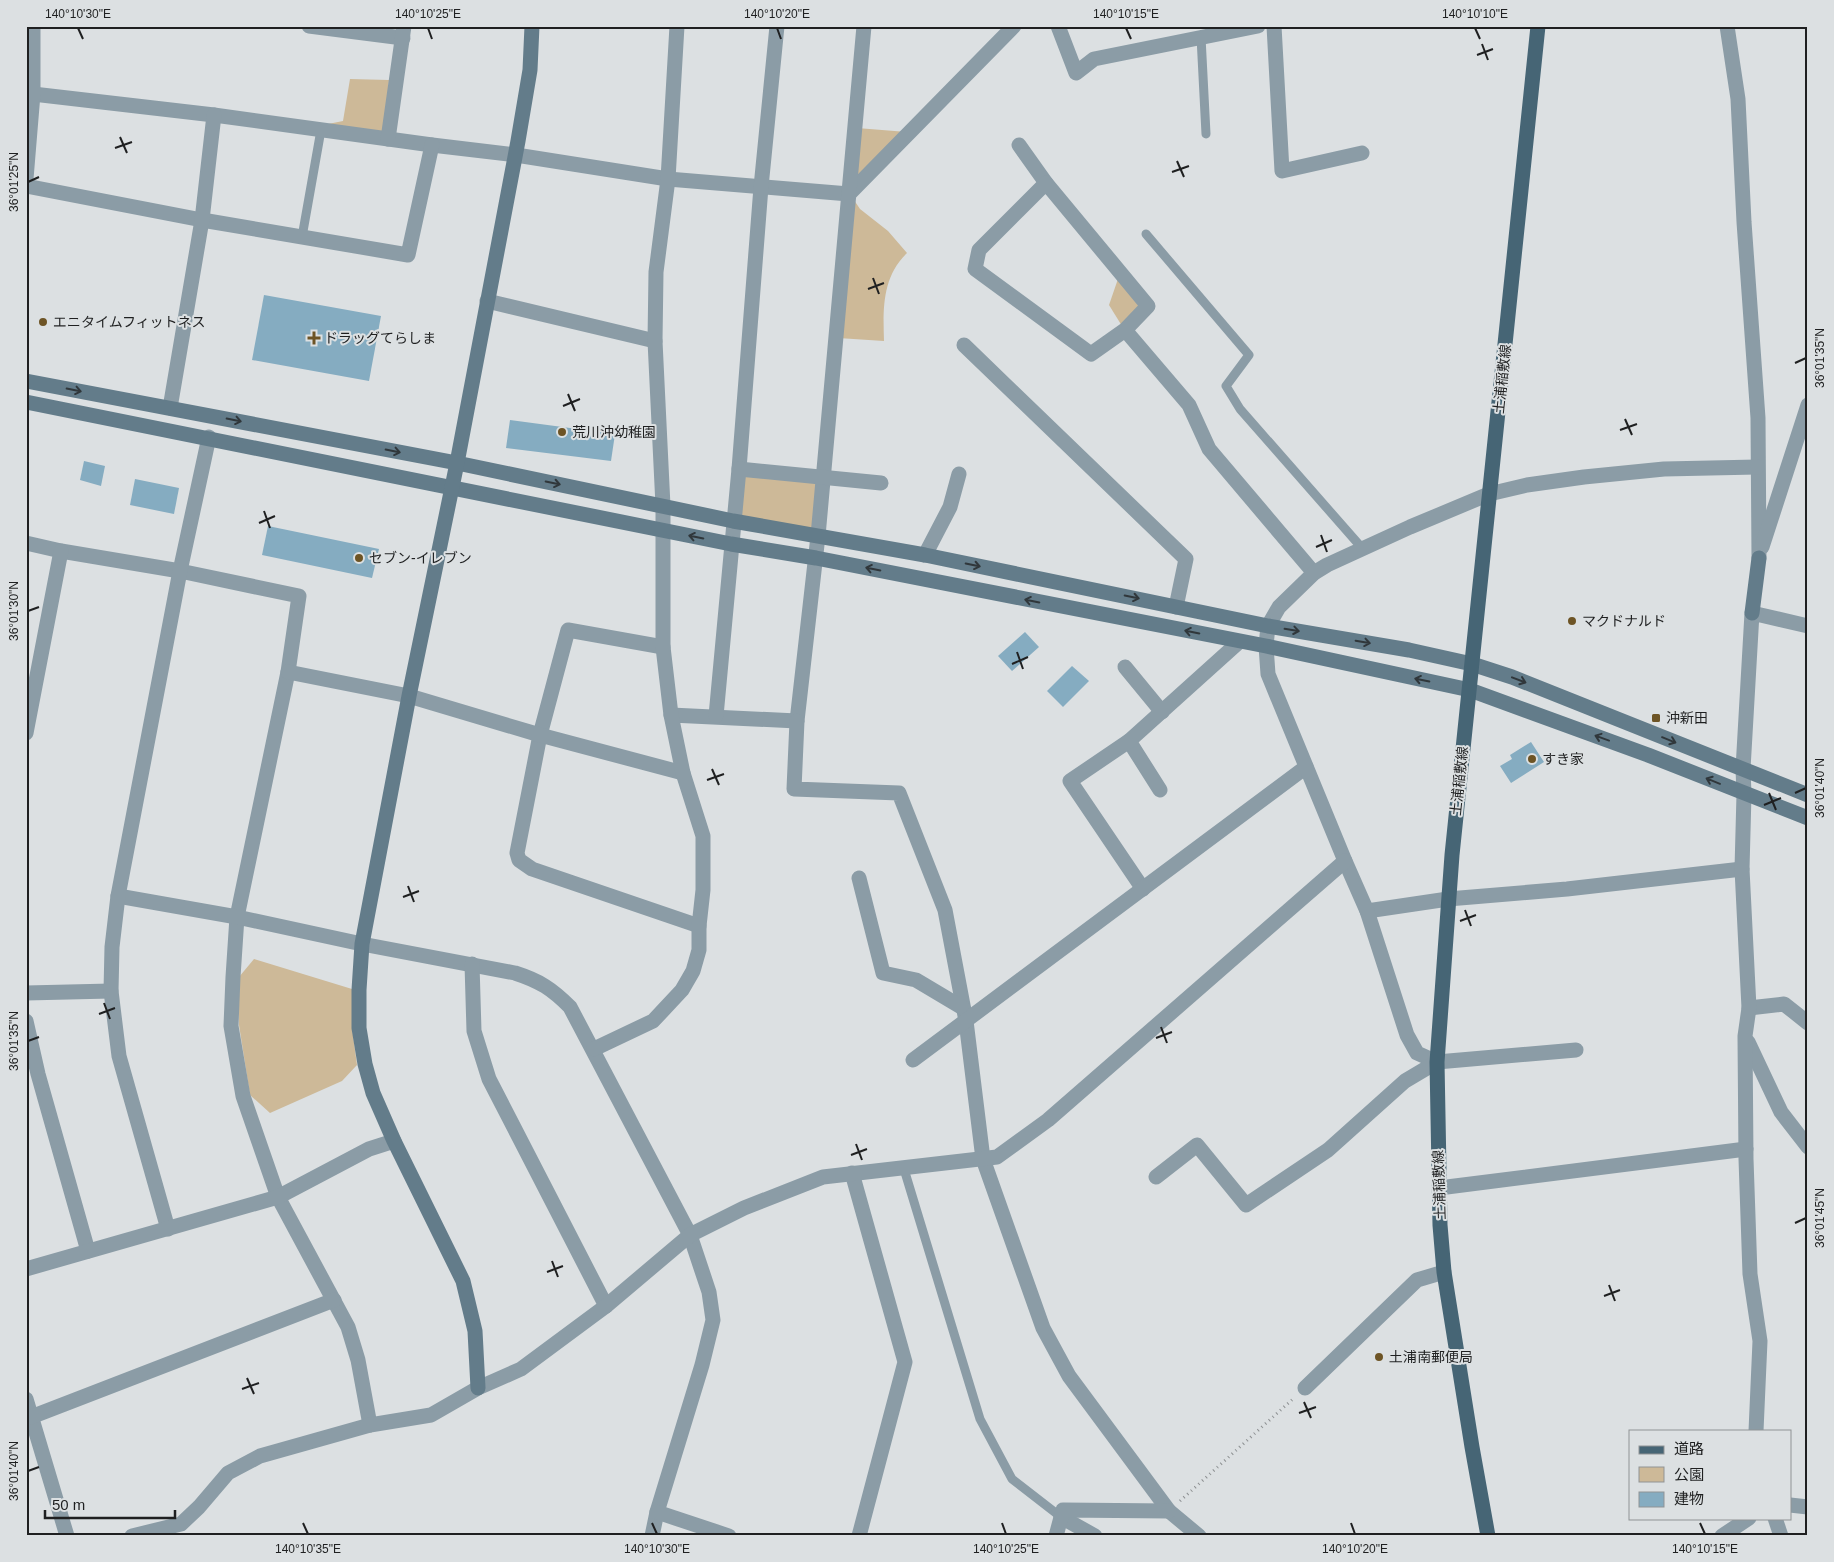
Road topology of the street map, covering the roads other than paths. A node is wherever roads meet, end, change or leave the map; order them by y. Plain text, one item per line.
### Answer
1 (33, 26) edge
2 (309, 26) edge
3 (532, 26) edge
4 (677, 26) edge
5 (777, 26) edge
6 (864, 26) edge
7 (1014, 26) edge
8 (1058, 26) edge
9 (1258, 26) edge
10 (1274, 26) edge
11 (1538, 26) edge
12 (1727, 26) edge
13 (404, 32) edge
14 (1201, 37) junction
15 (33, 94) junction
16 (214, 115) junction
17 (321, 130) junction
18 (1206, 134) dead end
19 (388, 139) junction
20 (432, 145) junction
21 (1019, 145) dead end
22 (1362, 153) dead end
23 (516, 155) junction
24 (26, 179) edge
25 (668, 179) junction
26 (1046, 182) junction
27 (26, 186) edge
28 (761, 187) junction
29 (849, 194) junction
30 (202, 220) junction
31 (1146, 234) dead end
32 (302, 237) junction
33 (487, 301) junction
34 (1125, 330) junction
35 (654, 341) junction
36 (964, 345) dead end
37 (26, 381) edge
38 (26, 402) edge
39 (1808, 405) edge
40 (170, 408) junction
41 (209, 437) junction
42 (457, 463) junction
43 (1758, 467) junction
44 (739, 469) junction
45 (959, 474) dead end
46 (823, 478) junction
47 (881, 483) dead end
48 (451, 488) junction
49 (1489, 494) junction
50 (663, 506) junction
51 (733, 521) junction
52 (663, 530) junction
53 (818, 536) junction
54 (26, 543) edge
55 (731, 544) junction
56 (1362, 548) junction
57 (61, 550) junction
58 (926, 555) junction
59 (816, 558) junction
60 (1759, 558) junction
61 (180, 571) junction
62 (1314, 573) junction
63 (1176, 606) junction
64 (1752, 612) junction
65 (1268, 626) junction
66 (1808, 626) edge
67 (1239, 642) junction
68 (1266, 646) junction
69 (663, 647) junction
70 (1472, 664) junction
71 (1125, 667) dead end
72 (288, 672) junction
73 (1470, 690) junction
74 (409, 696) junction
75 (1162, 712) junction
76 (671, 715) junction
77 (716, 716) junction
78 (797, 721) junction
79 (26, 733) edge
80 (540, 735) junction
81 (1129, 740) junction
82 (1306, 768) junction
83 (1743, 769) junction
84 (683, 773) junction
85 (1160, 790) dead end
86 (1744, 794) junction
87 (1808, 795) edge
88 (1808, 818) edge
89 (1345, 861) junction
90 (1742, 869) junction
91 (859, 878) dead end
92 (1143, 888) junction
93 (118, 896) junction
94 (1448, 900) junction
95 (1367, 911) junction
96 (238, 917) junction
97 (699, 926) junction
98 (362, 944) junction
99 (472, 964) junction
100 (111, 991) junction
101 (26, 993) edge
102 (1749, 1008) junction
103 (965, 1014) junction
104 (26, 1021) edge
105 (1808, 1023) edge
106 (1745, 1036) junction
107 (594, 1049) junction
108 (1576, 1050) dead end
109 (913, 1060) dead end
110 (1437, 1062) junction
111 (394, 1141) junction
112 (1808, 1147) edge
113 (1746, 1149) junction
114 (983, 1158) junction
115 (904, 1169) junction
116 (852, 1173) junction
117 (1156, 1177) dead end
118 (1440, 1188) junction
119 (278, 1197) junction
120 (168, 1229) junction
121 (690, 1235) junction
122 (88, 1251) junction
123 (26, 1269) edge
124 (1444, 1272) junction
125 (334, 1300) junction
126 (606, 1306) junction
127 (478, 1388) junction
128 (1305, 1388) road end
129 (26, 1399) edge
130 (31, 1417) junction
131 (370, 1425) junction
132 (1756, 1430) edge
133 (1792, 1506) edge
134 (1808, 1507) edge
135 (1169, 1511) junction
136 (657, 1512) junction
137 (1061, 1517) junction
138 (1746, 1520) edge
139 (1776, 1520) edge
140 (67, 1536) edge
141 (132, 1536) edge
142 (652, 1536) edge
143 (729, 1536) edge
144 (858, 1536) edge
145 (1056, 1536) edge
146 (1095, 1536) edge
147 (1200, 1536) edge
148 (1488, 1536) edge
149 (1722, 1536) edge
150 (1781, 1536) edge

1 - 15 street
2 - 13 street
3 - 23 street
4 - 25 street
5 - 28 street
6 - 29 street
7 - 29 street
8 - 14 street
9 - 14 street
10 - 22 street
11 - 49 main road, 土浦稲敷線
12 - 43 street
13 - 19 street
14 - 18 lane
15 - 16 street
15 - 24 street
16 - 17 street
16 - 30 street
17 - 19 street
17 - 32 lane
19 - 20 street
20 - 23 street
20 - 32 street
21 - 26 street
23 - 25 street
23 - 33 street
25 - 28 street
25 - 35 street
26 - 34 street
26 - 34 street
27 - 30 street
28 - 29 street
28 - 44 street
29 - 46 street
30 - 32 street
30 - 40 street
31 - 56 lane
33 - 35 street
33 - 42 street
34 - 62 street
35 - 50 street
36 - 63 street
37 -> 40 street
38 - 41 street
39 - 60 street
40 -> 42 street
41 - 48 street
41 - 61 street
42 - 48 street
42 -> 50 street
43 - 49 street
43 - 60 street
44 - 46 street
44 - 51 street
45 - 58 street
46 - 47 street
46 - 53 street
48 - 52 street
48 - 74 street
49 - 56 street
49 - 70 main road, 土浦稲敷線
50 - 51 street
50 - 52 street
51 - 53 street
51 - 55 street
55 -> 52 street
52 - 69 street
53 - 58 street
53 - 59 street
54 - 57 street
55 - 59 street
55 - 77 street
56 - 62 street
57 - 61 street
57 - 79 street
58 -> 63 street
67 -> 59 street
59 - 78 street
60 - 64 street
61 - 72 street
61 - 93 street
62 - 65 street
63 - 65 street
64 - 66 street
64 - 83 street
65 - 68 street
65 -> 70 street
67 - 68 street
67 - 75 street
73 -> 68 street
68 - 82 street
69 - 76 street
69 - 80 street
70 - 73 main road, 土浦稲敷線
70 -> 83 street
71 - 75 street
72 - 74 street
72 - 96 street
86 -> 73 street
73 - 94 main road, 土浦稲敷線
74 - 80 street
74 - 98 street
75 - 81 street
76 - 77 street
76 - 84 street
77 - 78 street
78 - 103 street
80 - 84 street
80 - 97 street
81 - 85 street
81 - 92 street
82 - 89 street
82 - 92 street
83 - 86 street
83 - 87 street
84 - 97 street
86 - 88 street
86 - 90 street
89 - 95 street
89 - 114 street
90 - 94 street
90 - 102 street
91 - 103 street
92 - 103 street
93 - 96 street
93 - 100 street
94 - 95 street
94 - 110 main road, 土浦稲敷線
95 - 110 street
96 - 98 street
96 - 119 street
97 - 107 street
98 - 99 street
98 - 111 street
99 - 107 street
99 - 126 street
100 - 101 street
100 - 120 street
102 - 105 street
102 - 106 street
103 - 109 street
103 - 114 street
104 - 122 street
106 - 112 street
106 - 113 street
107 - 121 street
108 - 110 street
110 - 117 street
110 - 118 main road, 土浦稲敷線
111 - 119 street
111 - 127 street
113 - 118 street
113 - 132 street
114 - 115 street
114 - 135 street
115 - 116 street
115 - 137 lane
116 - 121 street
116 - 144 street
118 - 124 main road, 土浦稲敷線
119 - 120 street
119 - 125 street
120 - 122 street
121 - 126 street
121 - 136 street
122 - 123 street
124 - 128 street
124 - 148 main road, 土浦稲敷線
125 - 130 street
125 - 131 street
126 - 127 street
127 - 131 street
129 - 130 street
130 - 140 street
131 - 141 street
133 - 134 street
135 - 137 street
135 - 147 street
136 - 142 street
136 - 143 street
137 - 145 street
137 - 146 street
138 - 149 street
139 - 150 street

